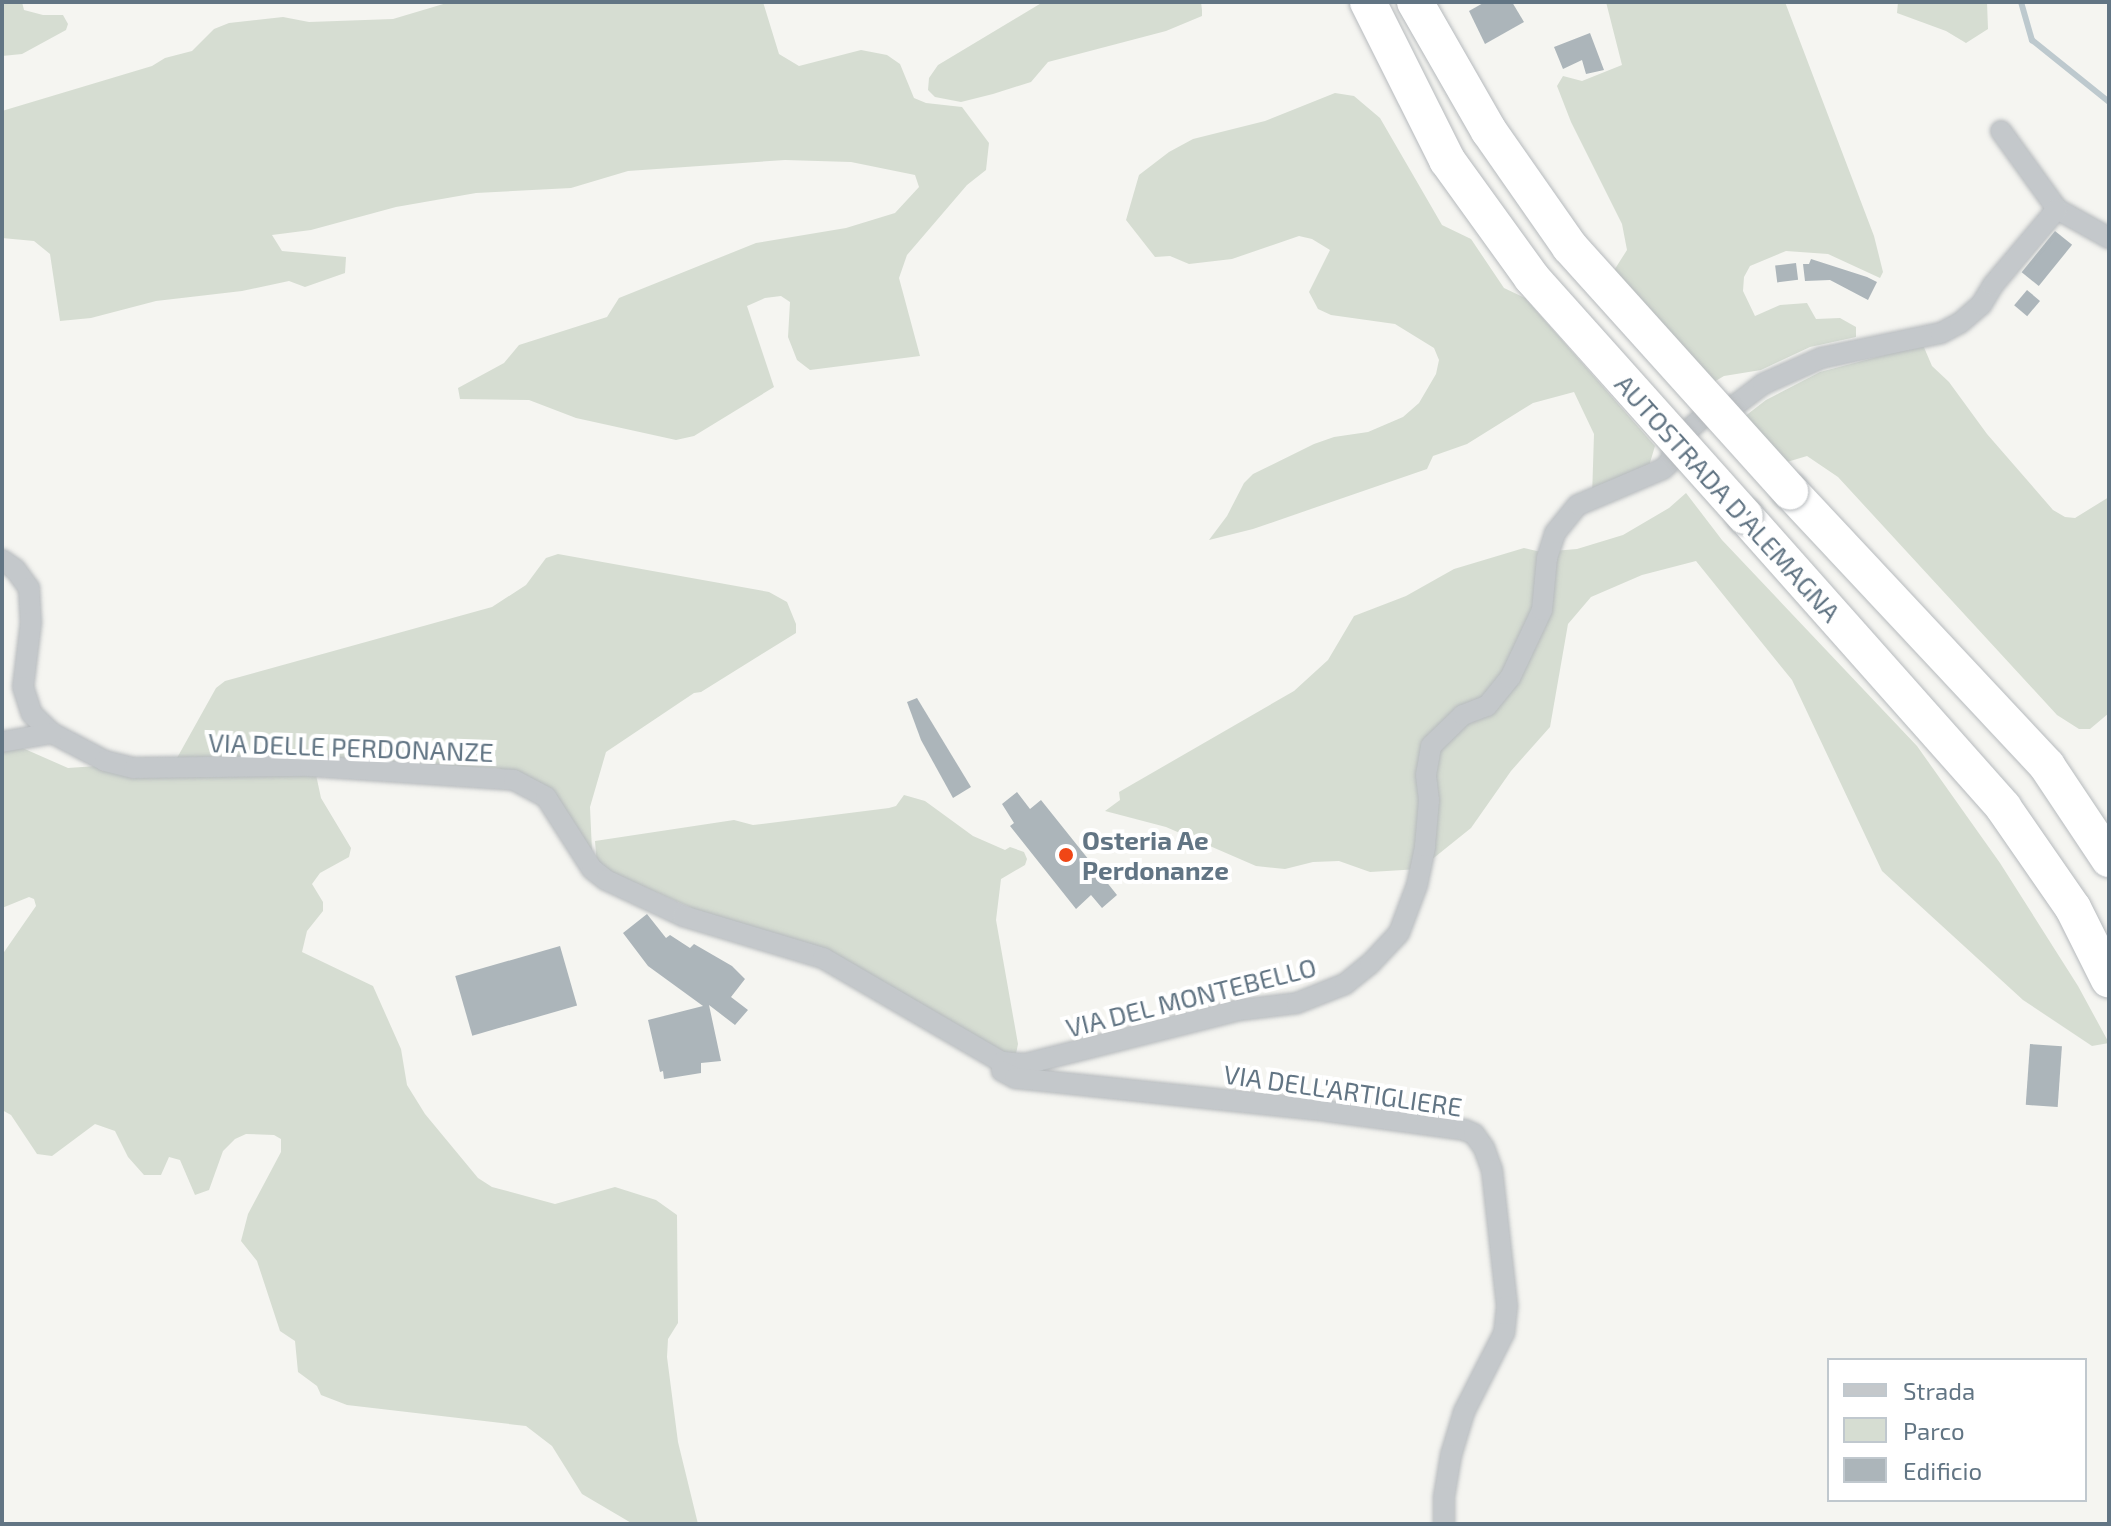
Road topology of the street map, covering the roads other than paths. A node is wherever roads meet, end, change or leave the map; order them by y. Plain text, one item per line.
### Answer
1 (1368, 2) edge
2 (1415, 2) edge
3 (2001, 131) dead end
4 (2057, 209) junction
5 (2109, 238) edge
6 (2, 560) edge
7 (52, 733) junction
8 (2, 742) edge
9 (2109, 859) edge
10 (2109, 980) edge
11 (1002, 1062) junction
12 (1444, 1524) edge

1 - 10 highway, AUTOSTRADA D'ALEMAGNA, bridge
2 - 9 highway, AUTOSTRADA D'ALEMAGNA, bridge
3 - 4 street
4 - 5 street
4 - 11 street, VIA DEL MONTEBELLO
6 - 7 street, VIA DELLE PERDONANZE
7 - 8 street
7 - 11 street, VIA DELLE PERDONANZE
11 - 12 street, VIA DELL'ARTIGLIERE

